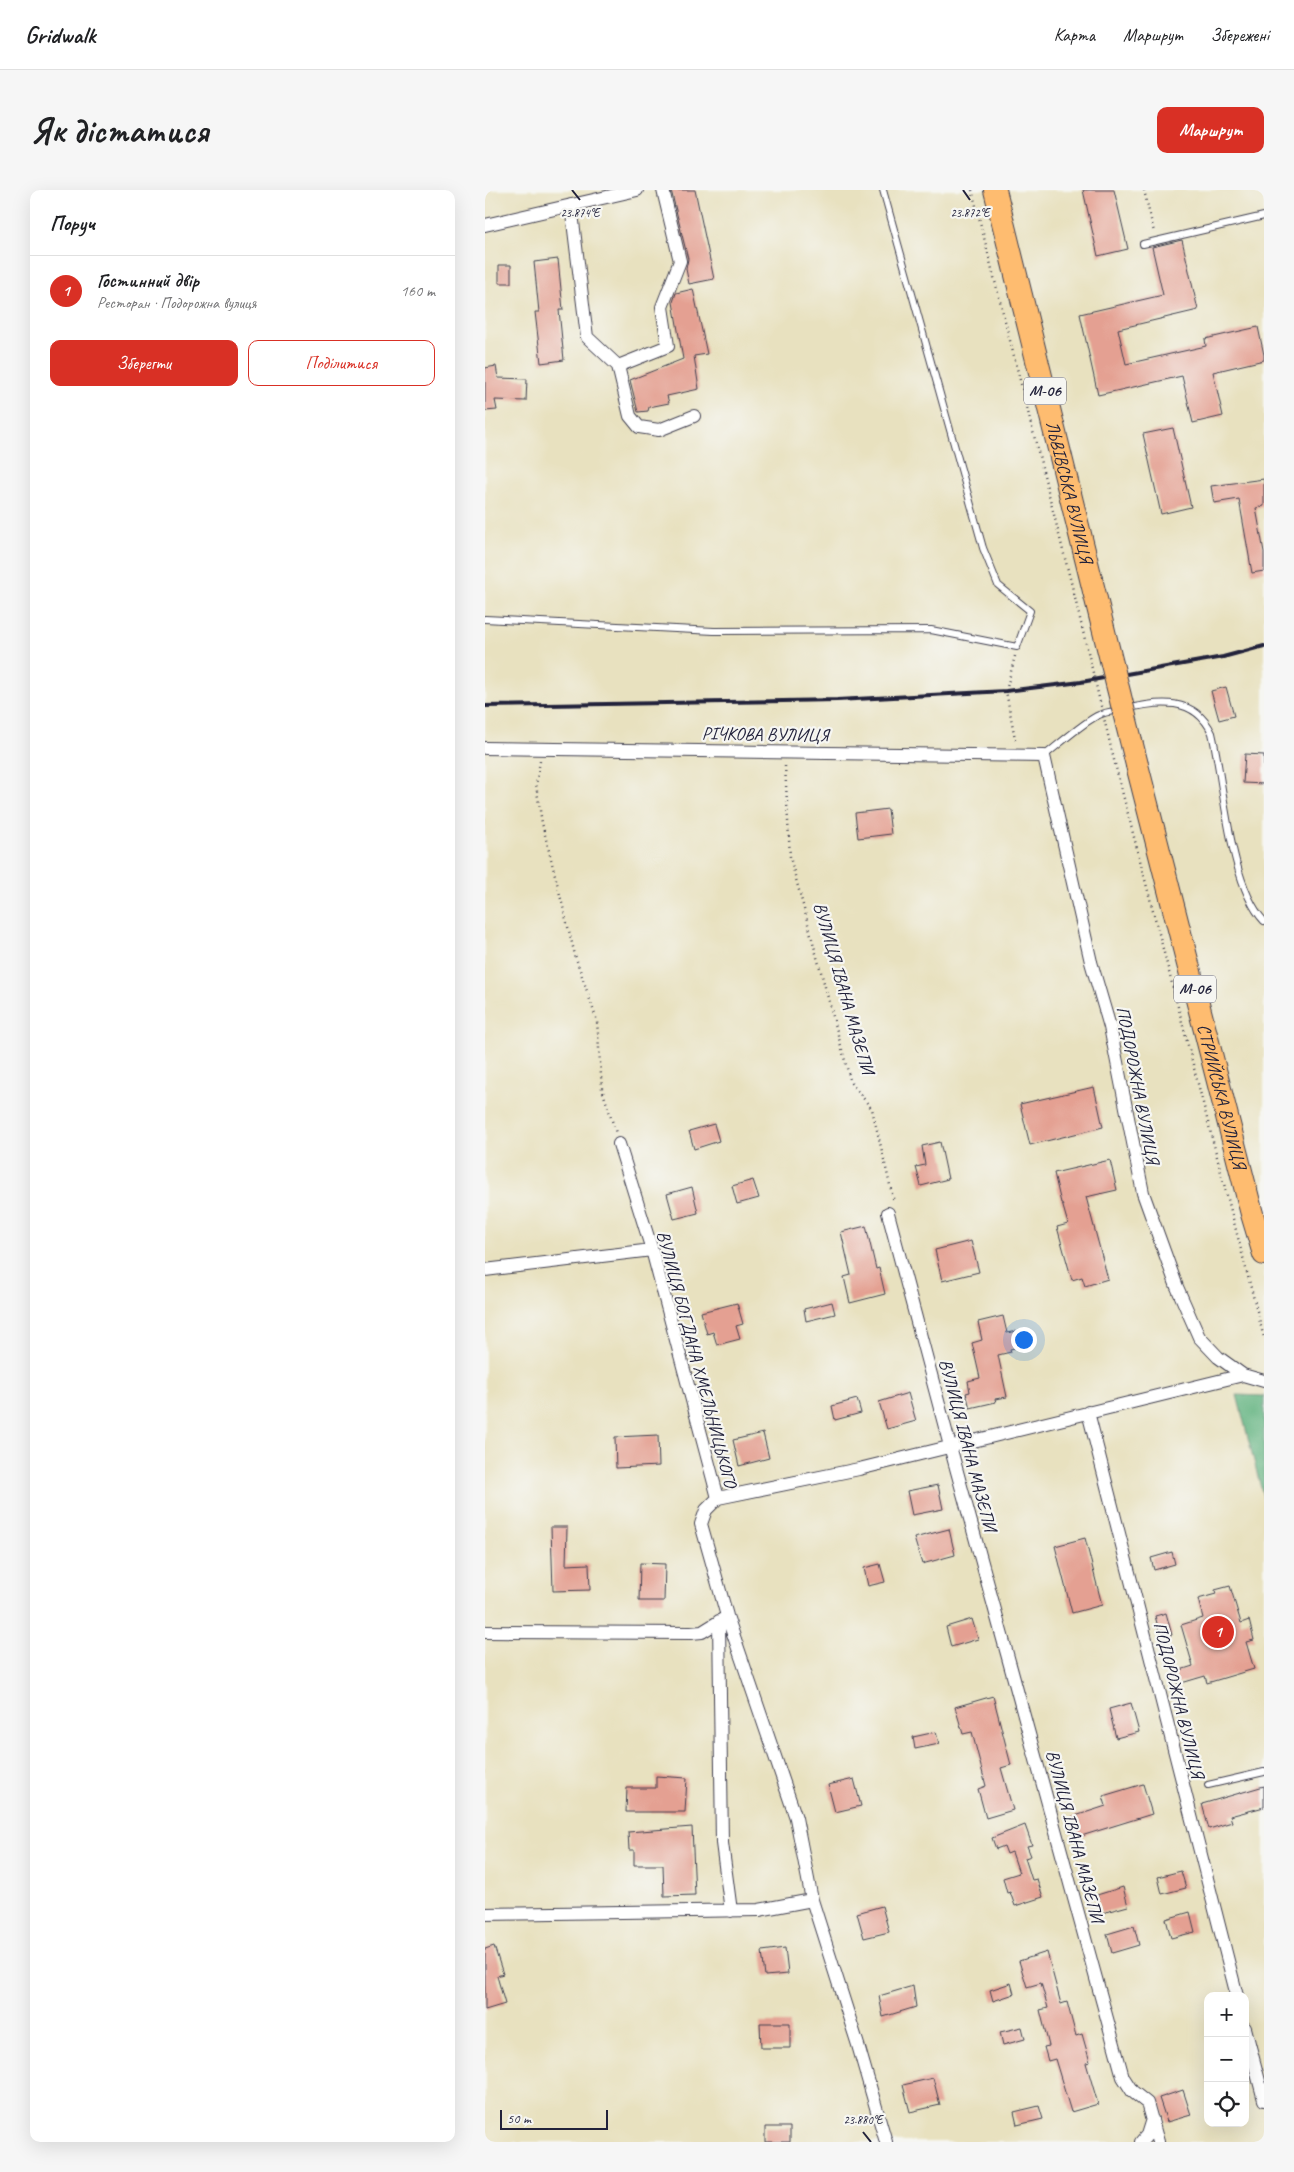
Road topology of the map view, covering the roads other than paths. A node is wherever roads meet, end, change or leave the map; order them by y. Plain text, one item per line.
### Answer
1 (637, 190) edge
2 (663, 190) edge
3 (883, 190) edge
4 (995, 190) edge
5 (571, 205) junction
6 (1264, 216) edge
7 (485, 225) edge
8 (1143, 244) dead end
9 (619, 366) junction
10 (694, 416) dead end
11 (485, 619) edge
12 (485, 748) edge
13 (1044, 756) junction
14 (1137, 765) joint
15 (1264, 921) edge
16 (619, 1144) road end
17 (889, 1213) road end
18 (652, 1250) junction
19 (1264, 1254) edge
20 (485, 1270) edge
21 (1243, 1375) junction
22 (1264, 1381) edge
23 (1088, 1412) junction
24 (949, 1446) junction
25 (718, 1498) junction
26 (723, 1619) junction
27 (485, 1632) edge
28 (1264, 1772) edge
29 (1208, 1785) dead end
30 (812, 1900) junction
31 (731, 1911) junction
32 (485, 1914) edge
33 (1236, 1992) edge
34 (1247, 2037) edge
35 (1264, 2100) edge
36 (1152, 2119) junction
37 (886, 2142) edge
38 (1141, 2142) edge
39 (1158, 2142) edge

1 - 5 street
2 - 9 street
3 - 11 lane
4 - 14 highway, ЛЬВІВСЬКА ВУЛИЦЯ / М-06, bridge
5 - 7 street
5 - 9 street
6 - 8 lane
9 - 10 street
12 - 13 street, РІЧКОВА ВУЛИЦЯ
13 - 15 lane
13 - 21 street, ПОДОРОЖНА ВУЛИЦЯ
14 - 19 highway, СТРИЙСЬКА ВУЛИЦЯ / М-06
16 - 18 street, ВУЛИЦЯ БОГДАНА ХМЕЛЬНИЦЬКОГО
17 - 24 street, ВУЛИЦЯ ІВАНА МАЗЕПИ
18 - 20 street
18 - 25 street, ВУЛИЦЯ БОГДАНА ХМЕЛЬНИЦЬКОГО
21 - 22 street, ПОДОРОЖНА ВУЛИЦЯ
21 - 23 street
23 - 24 street
23 - 33 street, ПОДОРОЖНА ВУЛИЦЯ
24 - 25 street
24 - 36 street, ВУЛИЦЯ ІВАНА МАЗЕПИ
25 - 26 street, ВУЛИЦЯ БОГДАНА ХМЕЛЬНИЦЬКОГО
26 - 27 street
26 - 30 street, ВУЛИЦЯ БОГДАНА ХМЕЛЬНИЦЬКОГО
26 - 31 street
28 - 29 lane
30 - 31 street
30 - 37 street, ВУЛИЦЯ БОГДАНА ХМЕЛЬНИЦЬКОГО
31 - 32 street
34 - 35 street
36 - 38 street
36 - 39 street, ВУЛИЦЯ ІВАНА МАЗЕПИ

